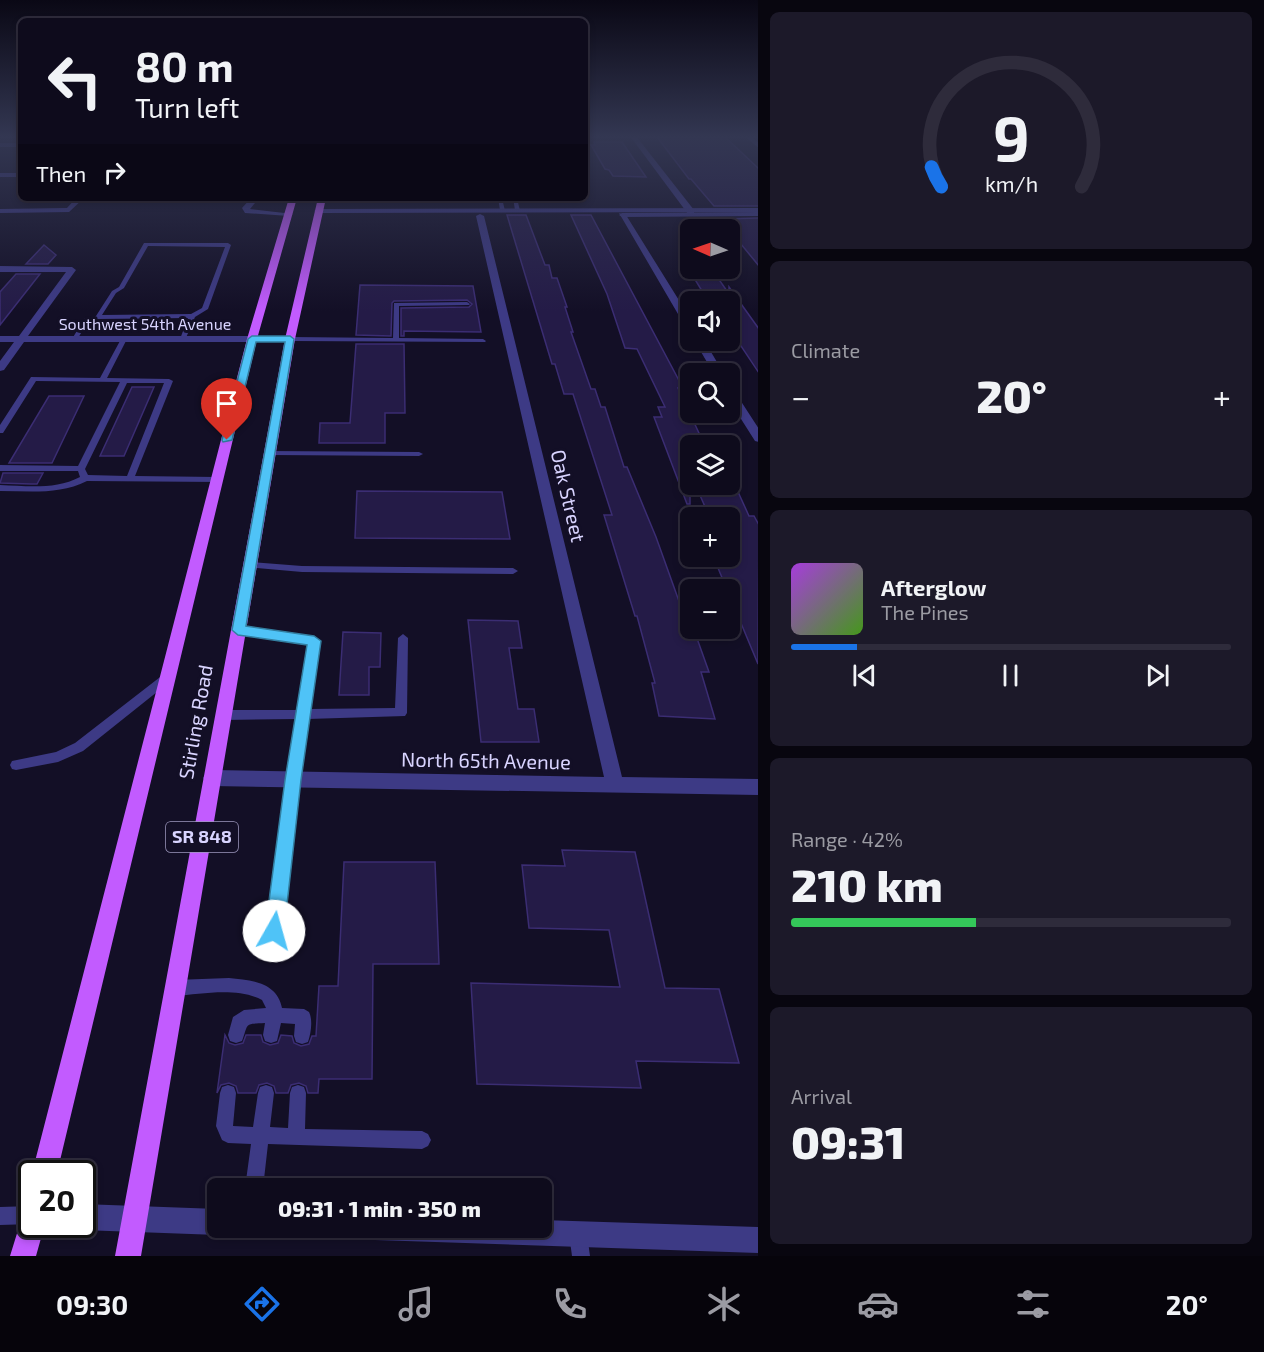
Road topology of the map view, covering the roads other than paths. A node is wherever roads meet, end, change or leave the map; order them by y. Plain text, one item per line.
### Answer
1 (677, 195) edge
2 (77, 201) edge
3 (252, 201) edge
4 (292, 201) edge
5 (320, 201) edge
6 (501, 201) edge
7 (515, 201) edge
8 (688, 209) junction
9 (503, 210) junction
10 (518, 210) junction
11 (0, 211) edge
12 (318, 211) junction
13 (758, 212) edge
14 (758, 212) edge
15 (289, 214) junction
16 (622, 215) joint
17 (480, 216) dead end
18 (0, 270) edge
19 (467, 304) dead end
20 (680, 310) edge
21 (192, 316) junction
22 (98, 317) junction
23 (0, 339) edge
24 (21, 339) junction
25 (75, 339) junction
26 (124, 339) junction
27 (183, 339) junction
28 (252, 339) junction
29 (290, 339) junction
30 (396, 340) junction
31 (483, 341) dead end
32 (0, 368) edge
33 (102, 380) junction
34 (125, 380) junction
35 (740, 408) edge
36 (0, 431) edge
37 (758, 437) edge
38 (270, 453) junction
39 (419, 454) dead end
40 (0, 468) edge
41 (83, 474) junction
42 (130, 478) junction
43 (217, 480) junction
44 (0, 488) edge
45 (250, 565) junction
46 (513, 571) dead end
47 (238, 630) junction
48 (403, 638) dead end
49 (168, 676) junction
50 (304, 713) junction
51 (224, 716) junction
52 (16, 765) dead end
53 (212, 778) junction
54 (293, 780) junction
55 (615, 786) junction
56 (758, 787) edge
57 (272, 953) dead end
58 (176, 988) junction
59 (273, 1016) junction
60 (236, 1035) dead end
61 (271, 1035) dead end
62 (302, 1036) dead end
63 (228, 1093) dead end
64 (298, 1093) dead end
65 (266, 1094) dead end
66 (261, 1136) junction
67 (296, 1137) junction
68 (422, 1140) dead end
69 (47, 1160) edge
70 (255, 1178) edge
71 (18, 1215) edge
72 (0, 1216) edge
73 (96, 1219) edge
74 (135, 1220) junction
75 (207, 1222) edge
76 (28, 1238) edge
77 (500, 1238) edge
78 (758, 1240) edge
79 (580, 1245) edge
80 (23, 1256) edge
81 (128, 1256) edge

1 - 8 street
2 - 11 street
3 - 15 street
4 - 15 main road, Stirling Road
5 - 12 main road, Stirling Road / SR 848
6 - 9 lane
7 - 10 lane
8 - 10 street
8 - 13 street
9 - 10 street
9 - 12 street
12 - 29 main road, Stirling Road / SR 848
14 - 16 lane
15 - 28 main road, Stirling Road
16 - 20 street
17 - 55 street, Oak Street
18 - 24 street
19 - 30 lane
21 - 22 lane
21 - 22 lane
21 - 27 lane
22 - 25 lane
23 - 24 street, Southwest 54th Avenue
24 - 25 street, Southwest 54th Avenue
24 - 32 street
25 - 26 street, Southwest 54th Avenue
26 - 27 street, Southwest 54th Avenue
26 - 33 lane
27 - 28 street, Southwest 54th Avenue
28 - 29 street, Southwest 54th Avenue
28 - 43 main road, Stirling Road
29 - 30 lane
29 - 38 main road, Stirling Road / SR 848
30 - 31 lane
33 - 34 lane
33 - 36 lane
34 - 41 lane
34 - 42 lane
35 - 37 street
38 - 39 lane
38 - 45 main road, Stirling Road / SR 848
40 - 41 lane
41 - 42 lane
41 - 44 lane
42 - 43 lane
43 - 49 main road, Stirling Road
45 - 46 lane
45 - 47 main road, Stirling Road / SR 848
47 - 50 lane
47 - 51 main road, Stirling Road / SR 848
48 - 50 lane
49 - 52 lane
49 - 69 main road, Stirling Road
50 - 51 lane
50 - 54 lane
51 - 53 main road, Stirling Road / SR 848
53 - 54 street, North 65th Avenue
53 - 58 main road, Stirling Road / SR 848
54 - 55 street, North 65th Avenue
54 - 57 lane
55 - 56 street, North 65th Avenue
58 - 59 lane
58 - 74 main road, Stirling Road / SR 848
59 - 60 lane
59 - 61 lane
59 - 62 lane
63 - 66 lane
64 - 67 lane
65 - 66 lane
66 - 67 lane
66 - 70 lane
67 - 68 lane
71 - 72 lane
73 - 74 street
74 - 75 street
74 - 81 main road, Stirling Road / SR 848
76 - 80 main road
77 - 79 street
78 - 79 street

